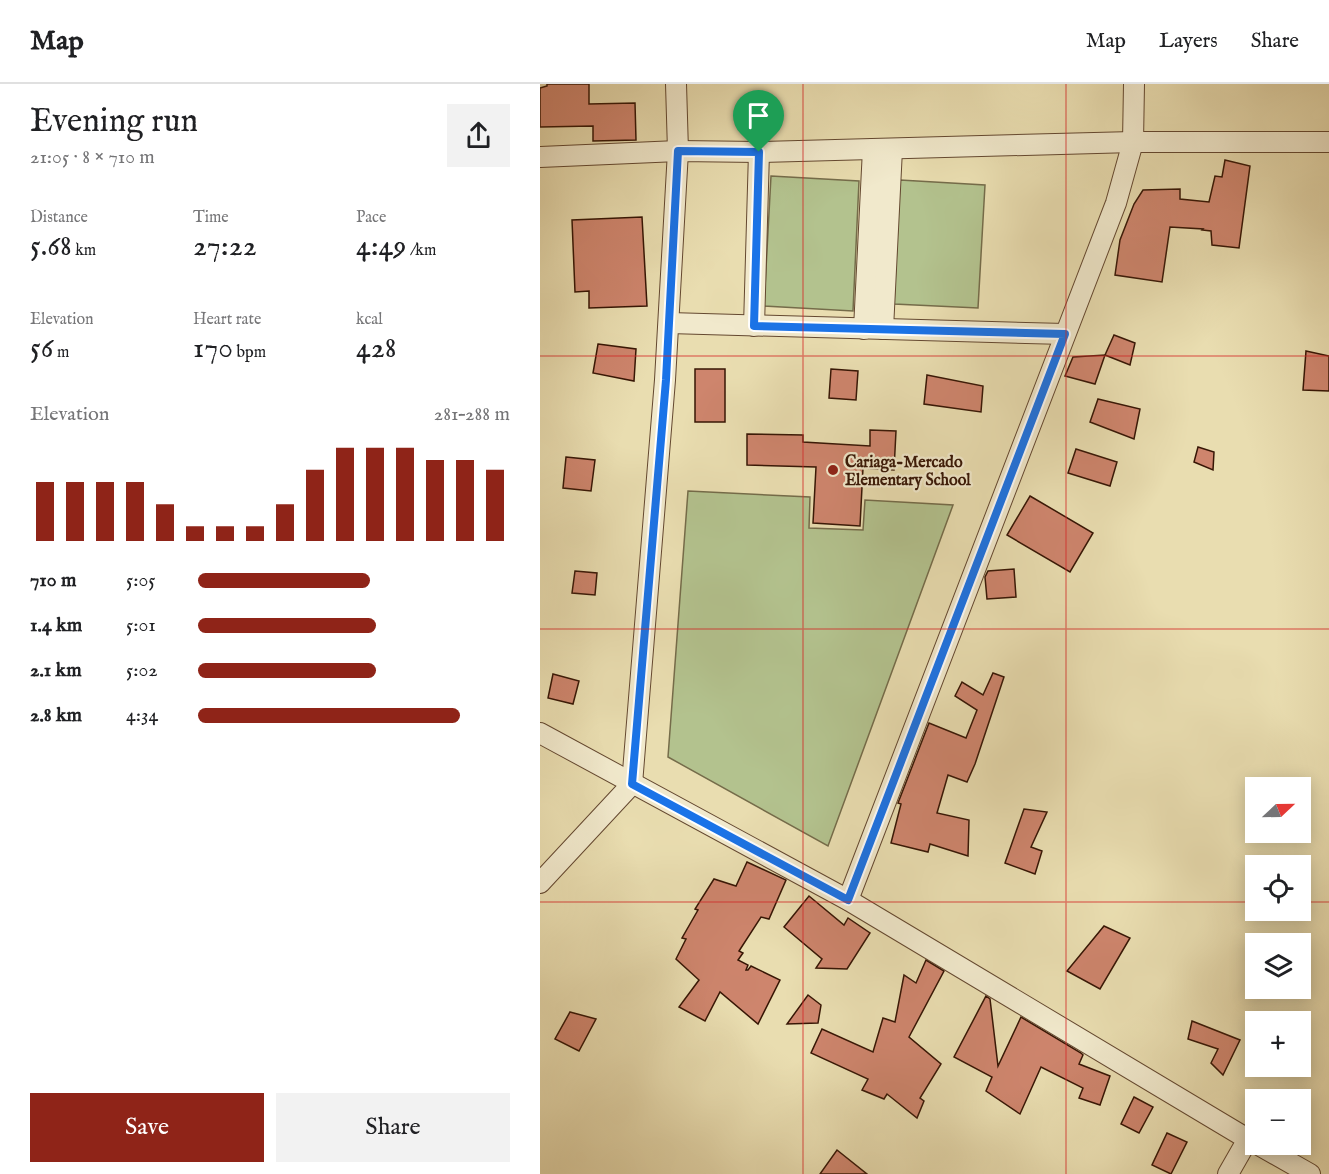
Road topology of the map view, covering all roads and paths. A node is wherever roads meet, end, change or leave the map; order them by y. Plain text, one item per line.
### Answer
1 (676, 84) edge
2 (1134, 84) edge
3 (1133, 142) junction
4 (1329, 142) edge
5 (882, 149) junction
6 (678, 151) junction
7 (759, 152) junction
8 (540, 157) edge
9 (669, 324) junction
10 (754, 326) junction
11 (873, 329) junction
12 (1065, 334) junction
13 (540, 733) edge
14 (632, 784) junction
15 (540, 883) edge
16 (848, 900) junction
17 (1245, 1137) edge
18 (1245, 1153) edge
19 (1277, 1155) edge
20 (1228, 1174) edge
21 (1310, 1174) edge

1 - 6 street
2 - 3 street
3 - 4 street
3 - 5 street
3 - 12 street
5 - 7 street
5 - 11 street
6 - 7 street
6 - 8 street
6 - 9 street
7 - 10 street
9 - 10 street
9 - 14 street
10 - 11 street
11 - 12 street
12 - 16 street
13 - 14 street
14 - 15 street
14 - 16 street
16 - 17 street
18 - 20 street
19 - 21 street

